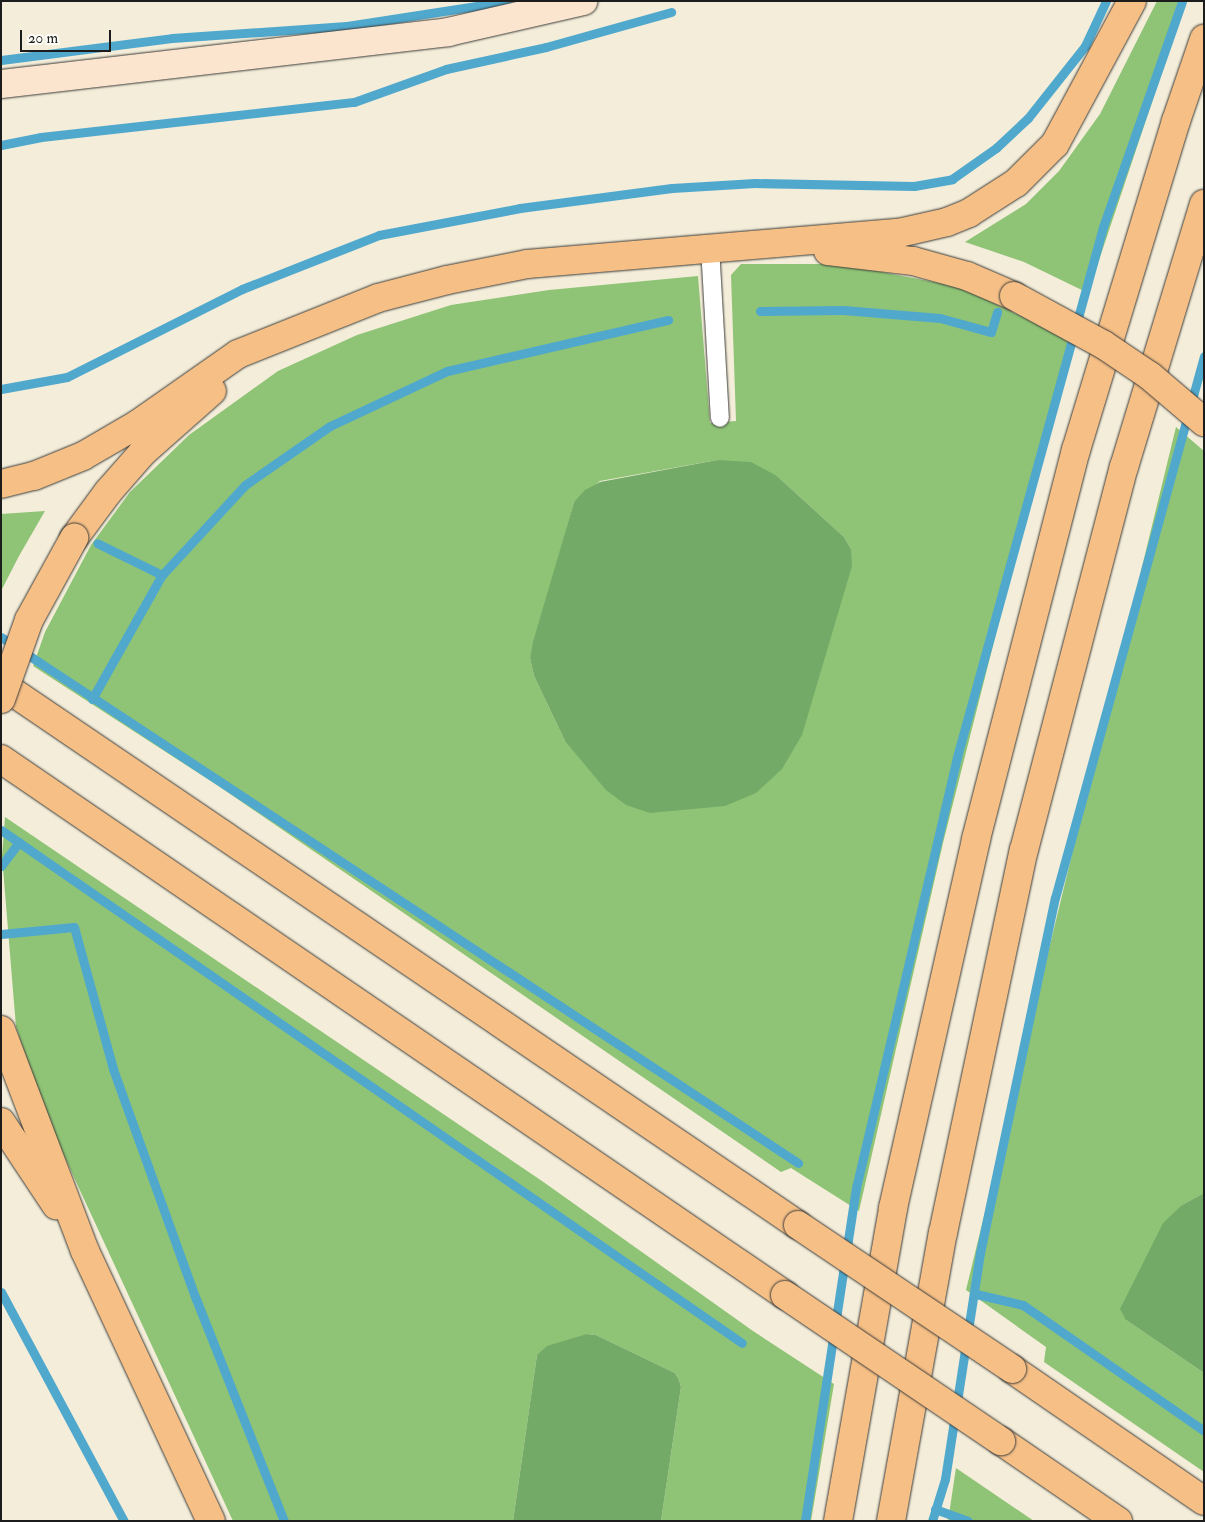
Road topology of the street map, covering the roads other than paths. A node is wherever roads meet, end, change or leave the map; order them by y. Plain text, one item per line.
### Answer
1 (583, 1) edge
2 (1132, 1) edge
3 (1204, 39) edge
4 (1, 84) edge
5 (1204, 204) edge
6 (754, 243) junction
7 (710, 247) junction
8 (287, 335) junction
9 (720, 418) dead end
10 (1204, 422) edge
11 (1, 484) edge
12 (1, 684) edge
13 (1, 699) edge
14 (1, 760) edge
15 (1, 1030) edge
16 (1, 1122) edge
17 (85, 1251) junction
18 (1204, 1501) edge
19 (212, 1521) edge
20 (838, 1521) edge
21 (891, 1521) edge
22 (1118, 1521) edge

1 - 4 street
2 - 6 highway
3 - 20 highway
5 - 21 highway
6 - 7 highway
6 - 10 highway, bridge
7 - 8 highway
7 - 9 lane
8 - 11 highway
8 - 13 highway, bridge
12 - 18 highway, bridge
14 - 22 highway, bridge
15 - 17 highway
16 - 17 highway
17 - 19 highway

